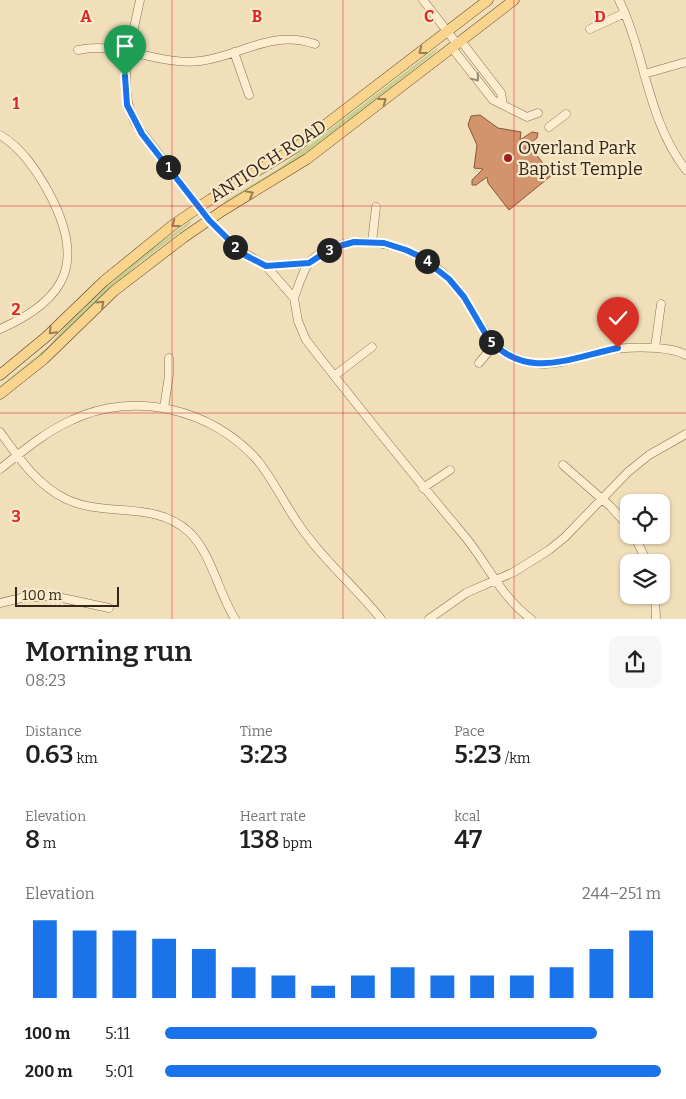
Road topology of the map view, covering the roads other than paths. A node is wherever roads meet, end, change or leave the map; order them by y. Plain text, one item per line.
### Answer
1 (140, 0) edge
2 (423, 0) edge
3 (488, 0) edge
4 (514, 0) edge
5 (619, 0) edge
6 (625, 13) junction
7 (590, 29) dead end
8 (447, 31) junction
9 (315, 44) dead end
10 (457, 44) junction
11 (78, 50) dead end
12 (129, 52) junction
13 (234, 52) junction
14 (686, 62) edge
15 (644, 74) junction
16 (249, 95) dead end
17 (503, 104) junction
18 (538, 113) dead end
19 (566, 114) dead end
20 (549, 127) dead end
21 (0, 135) edge
22 (686, 170) edge
23 (198, 207) junction
24 (376, 207) dead end
25 (209, 220) junction
26 (372, 242) junction
27 (309, 263) junction
28 (266, 266) junction
29 (294, 298) junction
30 (660, 304) dead end
31 (0, 329) edge
32 (494, 345) junction
33 (372, 347) dead end
34 (655, 348) junction
35 (686, 355) edge
36 (169, 358) dead end
37 (479, 363) dead end
38 (0, 375) edge
39 (334, 376) junction
40 (0, 394) edge
41 (164, 408) junction
42 (0, 432) edge
43 (686, 434) edge
44 (17, 456) junction
45 (563, 465) dead end
46 (0, 469) edge
47 (450, 470) dead end
48 (423, 488) junction
49 (602, 498) junction
50 (620, 517) edge
51 (494, 580) junction
52 (0, 603) edge
53 (655, 604) edge
54 (109, 608) dead end
55 (235, 619) edge
56 (381, 619) edge
57 (429, 619) edge
58 (531, 619) edge
59 (656, 619) edge

1 - 12 street
2 - 8 street
3 - 8 main road, ANTIOCH ROAD
4 - 10 main road, ANTIOCH ROAD
5 - 6 street
6 - 7 street
6 - 15 street
8 - 10 street
8 -> 23 main road, ANTIOCH ROAD
9 - 13 street
10 - 17 street
10 -> 17 street
25 -> 10 main road, ANTIOCH ROAD
11 - 12 street
12 - 13 street
12 - 23 street
13 - 16 street
14 - 15 street
15 - 22 street
17 - 18 street
19 - 20 street
21 - 31 street
23 - 25 street
23 -> 38 main road, ANTIOCH ROAD
24 - 26 street
25 - 28 street
40 -> 25 main road, ANTIOCH ROAD
26 - 27 street
26 - 32 street
27 - 28 street
27 - 29 street
28 - 29 street
29 - 39 street
30 - 34 street
32 - 34 street
32 - 37 street
33 - 39 street
34 - 35 street
36 - 41 street
39 - 48 street
41 - 44 street
41 - 56 street
42 - 44 street
43 - 49 street
44 - 46 street
44 - 55 street
45 - 49 street
47 - 48 street
48 - 51 street
49 - 50 street
49 - 51 street
51 - 57 street
51 - 58 street
52 - 54 street
53 - 59 street

